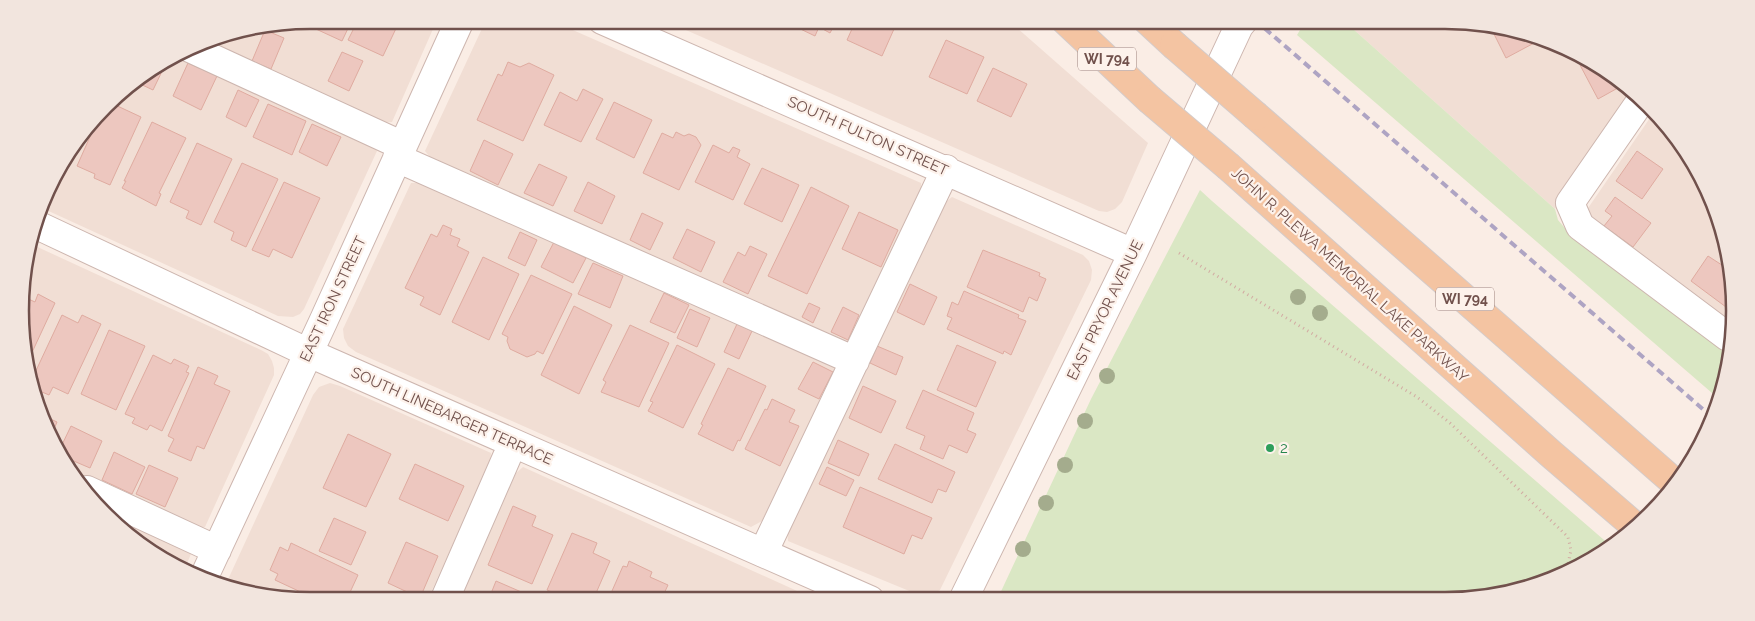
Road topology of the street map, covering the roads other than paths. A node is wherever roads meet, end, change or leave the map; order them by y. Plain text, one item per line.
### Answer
1 (456, 29) edge
2 (623, 29) edge
3 (1075, 29) edge
4 (1157, 29) edge
5 (1238, 29) edge
6 (198, 52) edge
7 (1638, 106) edge
8 (400, 152) junction
9 (946, 169) junction
10 (42, 227) edge
11 (1133, 253) junction
12 (1725, 335) edge
13 (308, 353) junction
14 (855, 361) junction
15 (513, 443) junction
16 (1670, 479) edge
17 (98, 495) edge
18 (1630, 522) edge
19 (216, 550) junction
20 (762, 553) junction
21 (206, 572) edge
22 (448, 592) edge
23 (852, 592) edge
24 (968, 592) edge

1 - 8 street, EAST IRON STREET
2 - 9 street, SOUTH FULTON STREET
3 - 18 main road, JOHN R. PLEWA MEMORIAL LAKE PARKWAY / WI 794, bridge
4 - 16 main road, WI 794, bridge
5 - 11 street, EAST PRYOR AVENUE
6 - 8 street
7 - 12 street
8 - 13 street, EAST IRON STREET
8 - 14 street
9 - 11 street, SOUTH FULTON STREET
9 - 14 street
10 - 13 street, SOUTH LINEBARGER TERRACE
11 - 24 street, EAST PRYOR AVENUE
13 - 15 street, SOUTH LINEBARGER TERRACE
13 - 19 street, EAST IRON STREET
14 - 20 street
15 - 20 street, SOUTH LINEBARGER TERRACE
15 - 22 street
17 - 19 street
19 - 21 street, EAST IRON STREET
20 - 23 street, SOUTH LINEBARGER TERRACE

